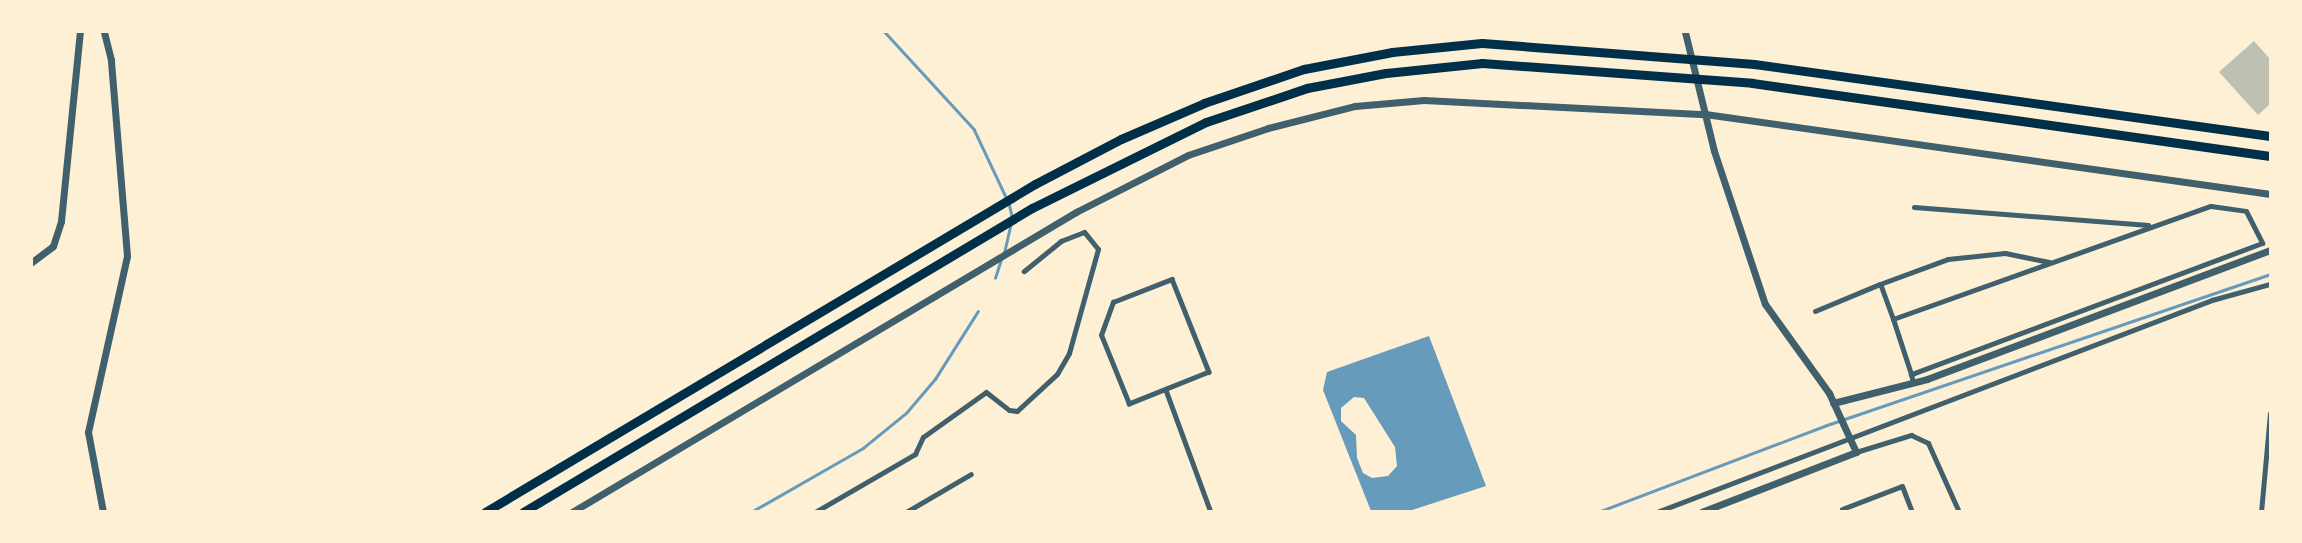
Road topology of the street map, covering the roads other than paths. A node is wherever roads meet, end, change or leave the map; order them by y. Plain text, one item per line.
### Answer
1 (80, 32) edge
2 (104, 32) edge
3 (1685, 32) edge
4 (1705, 114) junction
5 (2270, 136) edge
6 (2270, 156) edge
7 (2270, 194) edge
8 (1914, 207) dead end
9 (1052, 225) junction
10 (2151, 225) junction
11 (1060, 242) junction
12 (2270, 250) edge
13 (32, 262) edge
14 (2049, 262) junction
15 (1024, 271) dead end
16 (1880, 284) junction
17 (2270, 284) edge
18 (1815, 311) dead end
19 (1893, 319) junction
20 (1911, 374) junction
21 (1913, 383) junction
22 (1166, 390) junction
23 (1833, 402) junction
24 (2270, 413) edge
25 (1848, 435) junction
26 (1856, 453) junction
27 (971, 474) dead end
28 (1842, 509) dead end
29 (103, 512) edge
30 (485, 512) edge
31 (523, 512) edge
32 (572, 512) edge
33 (815, 512) edge
34 (906, 512) edge
35 (1211, 512) edge
36 (1657, 512) edge
37 (1701, 512) edge
38 (1912, 512) edge
39 (1959, 512) edge
40 (2261, 512) edge

1 - 13 street
2 - 29 street
3 - 4 street
4 - 7 street
4 - 9 street
4 - 23 street
5 - 30 highway
6 - 31 highway
8 - 10 street
9 - 11 street
9 - 32 street
10 - 14 street
10 - 20 street
11 - 15 street
11 - 33 street
12 - 21 street
14 - 16 street
14 - 19 street
16 - 18 street
16 - 19 street
17 - 25 street
19 - 20 street
20 - 21 street
21 - 23 street
22 - 22 street
22 - 35 street
23 - 25 street
24 - 40 street
25 - 26 street
25 - 36 street
26 - 37 street
26 - 39 street
27 - 34 street
28 - 38 street

